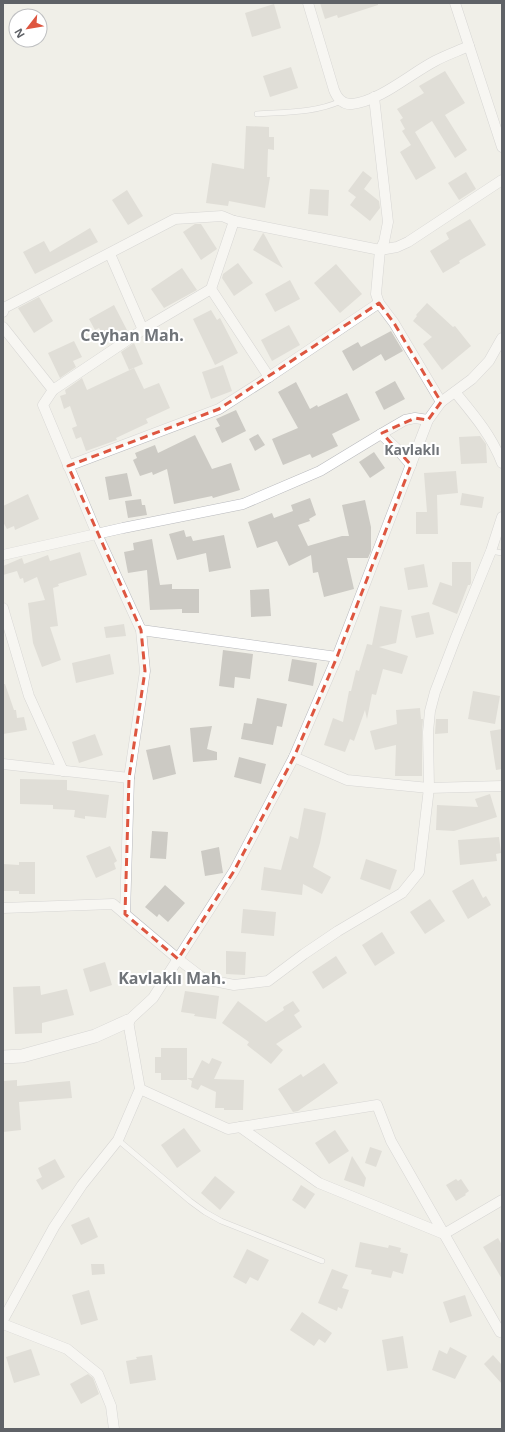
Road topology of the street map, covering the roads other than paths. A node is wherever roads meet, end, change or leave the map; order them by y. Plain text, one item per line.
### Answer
1 (308, 3) edge
2 (455, 3) edge
3 (469, 46) junction
4 (374, 97) junction
5 (341, 101) junction
6 (256, 114) dead end
7 (499, 126) edge
8 (502, 148) edge
9 (502, 180) edge
10 (234, 221) junction
11 (380, 250) junction
12 (110, 254) junction
13 (210, 289) junction
14 (379, 303) junction
15 (3, 312) edge
16 (3, 327) edge
17 (143, 330) junction
18 (501, 342) edge
19 (269, 377) junction
20 (53, 390) junction
21 (455, 392) junction
22 (441, 402) junction
23 (428, 420) junction
24 (381, 434) junction
25 (502, 463) edge
26 (411, 465) junction
27 (68, 466) junction
28 (502, 517) edge
29 (97, 534) junction
30 (491, 551) junction
31 (502, 553) edge
32 (3, 555) edge
33 (3, 608) edge
34 (142, 630) junction
35 (336, 657) junction
36 (294, 757) junction
37 (3, 764) edge
38 (62, 771) junction
39 (129, 778) junction
40 (502, 786) edge
41 (430, 788) junction
42 (3, 908) edge
43 (125, 914) junction
44 (178, 959) junction
45 (128, 1021) junction
46 (3, 1057) edge
47 (140, 1089) junction
48 (240, 1127) junction
49 (118, 1140) junction
50 (501, 1202) edge
51 (444, 1234) junction
52 (322, 1261) dead end
53 (3, 1320) edge
54 (3, 1324) edge
55 (500, 1332) dead end
56 (114, 1429) edge

1 - 5 street
2 - 3 street
3 - 4 street
3 - 7 street
4 - 5 street
4 - 11 street
5 - 6 lane
7 - 8 street
9 - 11 street
10 - 11 street
10 - 12 street
10 - 13 street
11 - 14 street
12 - 15 street
12 - 17 street
13 - 17 street
13 - 19 street
14 - 19 street
14 - 22 street
16 - 20 street
17 - 20 street
18 - 21 street
19 - 27 street
20 - 27 street
21 - 22 street
21 - 25 street
22 - 23 street
23 - 24 street
23 - 26 street
24 - 26 street
24 - 29 street
26 - 35 street
27 - 29 street
28 - 30 street
29 - 32 street
29 - 34 street
30 - 31 lane
30 - 41 street
33 - 38 street
34 - 35 street
34 - 39 street
35 - 36 street
36 - 41 street
36 - 44 street
37 - 38 street
38 - 39 street
39 - 43 street
40 - 41 street
41 - 44 street
42 - 43 street
43 - 44 street
44 - 45 street
45 - 46 street
45 - 47 street
47 - 48 street
47 - 49 street
48 - 51 street
48 - 51 street
49 - 52 lane
49 - 53 street
50 - 51 street
51 - 55 street
54 - 56 street

